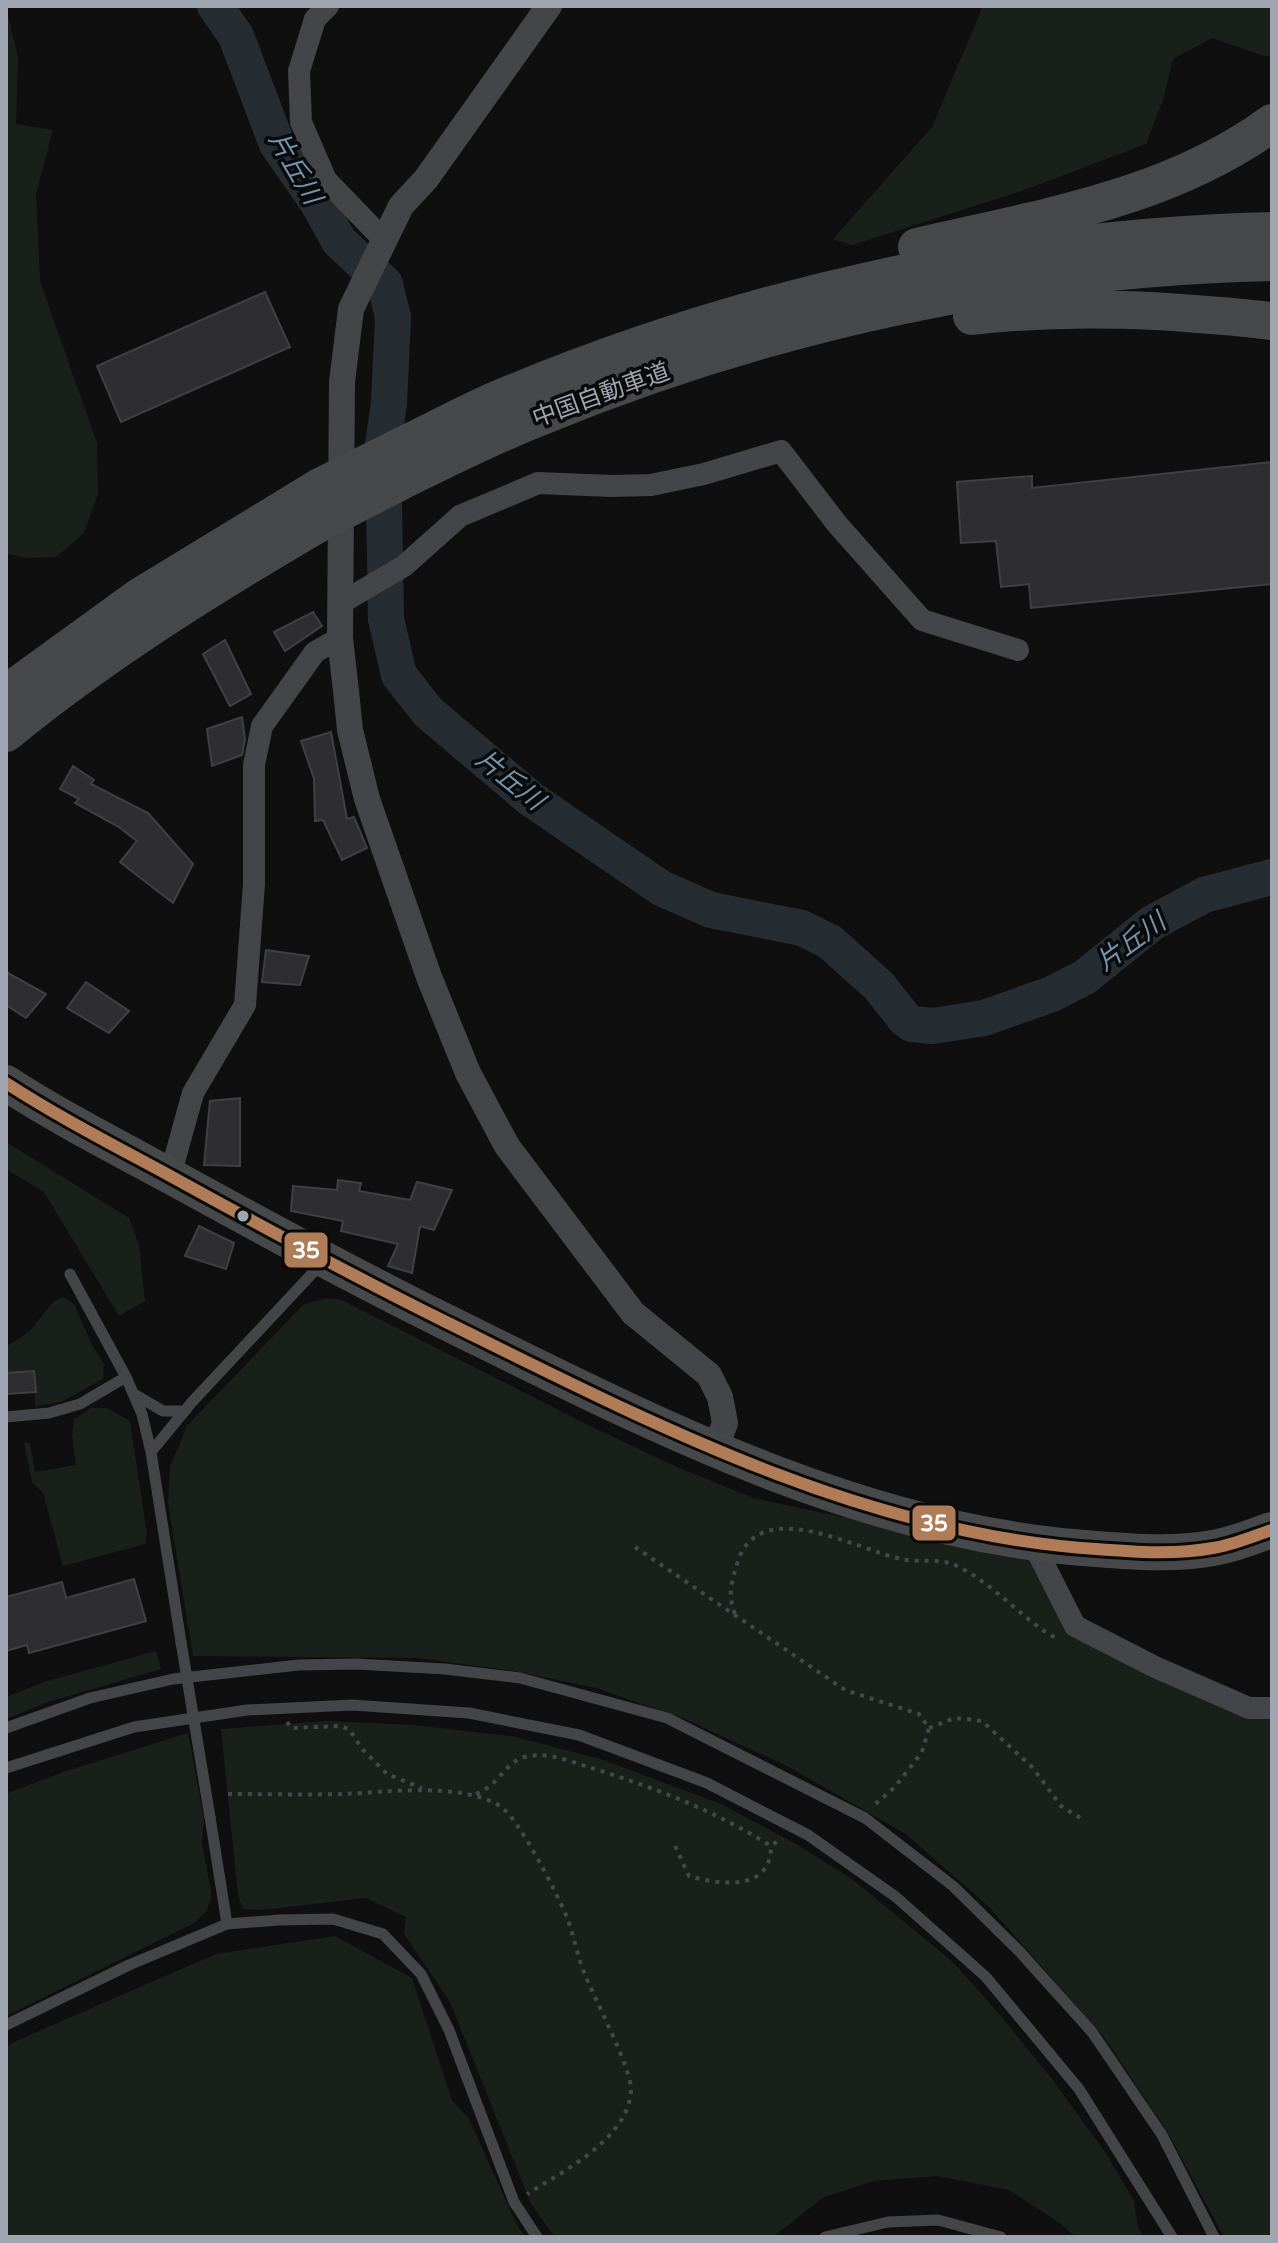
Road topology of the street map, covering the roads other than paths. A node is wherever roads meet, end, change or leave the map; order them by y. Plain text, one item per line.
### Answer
1 (328, 6) edge
2 (549, 6) edge
3 (1272, 123) edge
4 (1272, 231) edge
5 (383, 239) junction
6 (1272, 262) edge
7 (1272, 321) edge
8 (498, 400) junction
9 (486, 439) junction
10 (400, 464) junction
11 (319, 505) junction
12 (341, 603) junction
13 (340, 638) junction
14 (1018, 650) dead end
15 (6, 694) edge
16 (6, 733) edge
17 (6, 1083) edge
18 (170, 1176) junction
19 (324, 1262) junction
20 (70, 1274) dead end
21 (126, 1377) junction
22 (133, 1393) junction
23 (185, 1411) junction
24 (6, 1417) edge
25 (715, 1450) junction
26 (151, 1452) junction
27 (1272, 1530) edge
28 (1033, 1543) junction
29 (1272, 1708) edge
30 (6, 1728) edge
31 (6, 1768) edge
32 (227, 1924) junction
33 (6, 2025) edge
34 (537, 2237) edge
35 (825, 2237) edge
36 (1001, 2237) edge
37 (1172, 2237) edge
38 (1214, 2237) edge

1 - 5 street
2 - 5 street
3 - 8 highway
4 - 8 highway, 中国自動車道
5 - 12 street
6 - 9 highway, 中国自動車道
7 - 9 highway
8 - 10 highway, 中国自動車道
9 - 10 highway, 中国自動車道
10 - 11 highway, 中国自動車道, bridge
11 - 15 highway, 中国自動車道
11 - 16 highway, 中国自動車道
12 - 13 street
12 - 14 street
13 - 18 street
13 - 25 street
17 - 18 highway
18 - 19 highway
19 - 23 lane
19 - 25 highway
20 - 21 lane
21 - 22 lane
21 - 24 lane
22 - 23 lane
22 - 26 lane
23 - 26 lane
25 - 28 highway
26 - 32 lane, bridge
27 - 28 highway
28 - 29 street
30 - 38 lane
31 - 37 lane
32 - 33 lane
32 - 34 lane
35 - 36 lane

